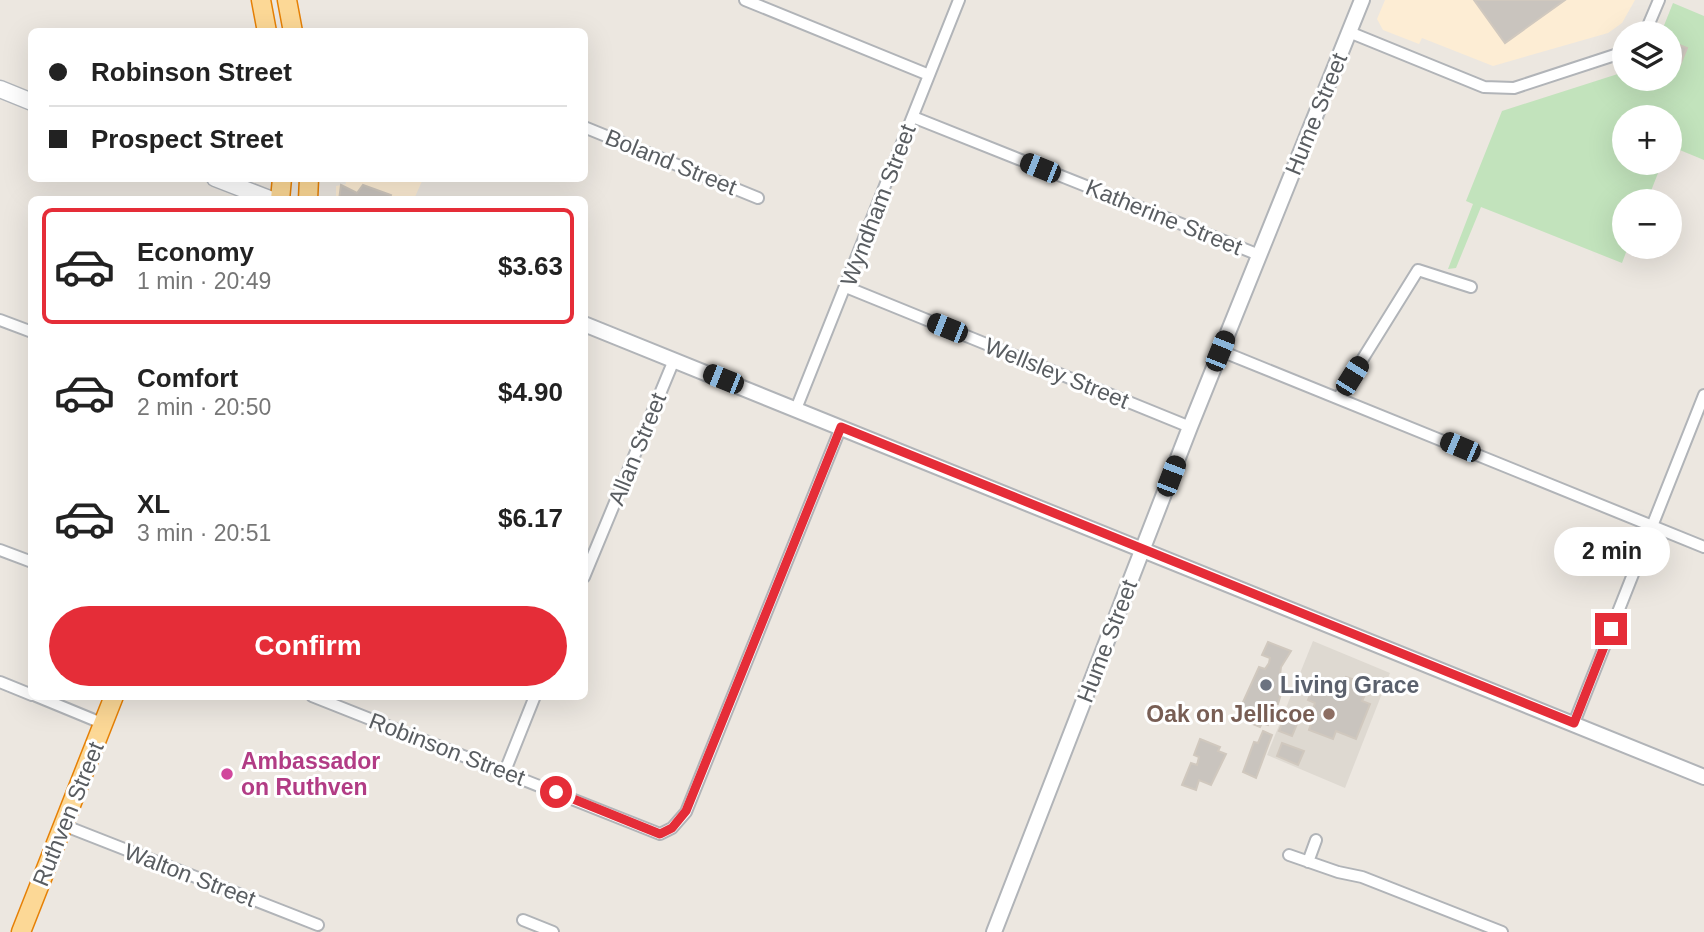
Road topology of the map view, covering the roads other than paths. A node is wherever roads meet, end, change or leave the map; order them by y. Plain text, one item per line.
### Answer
1 (261, 0) edge
2 (287, 0) edge
3 (745, 0) edge
4 (960, 0) edge
5 (1362, 0) edge
6 (1659, 0) edge
7 (1650, 21) edge
8 (266, 28) edge
9 (292, 28) edge
10 (1349, 32) junction
11 (1612, 56) edge
12 (929, 75) junction
13 (0, 89) edge
14 (28, 100) edge
15 (913, 117) junction
16 (588, 129) edge
17 (225, 182) edge
18 (262, 196) edge
19 (758, 198) dead end
20 (1259, 255) junction
21 (846, 287) junction
22 (1471, 287) dead end
23 (0, 320) edge
24 (588, 326) edge
25 (28, 330) edge
26 (1220, 351) junction
27 (674, 360) junction
28 (1704, 395) edge
29 (1339, 397) junction
30 (796, 409) junction
31 (841, 427) junction
32 (1191, 427) junction
33 (1652, 526) junction
34 (1704, 547) edge
35 (1142, 549) junction
36 (0, 550) edge
37 (28, 560) edge
38 (588, 567) edge
39 (0, 682) edge
40 (28, 693) edge
41 (46, 700) edge
42 (113, 700) edge
43 (321, 700) edge
44 (343, 700) edge
45 (533, 700) edge
46 (340, 708) junction
47 (104, 723) junction
48 (1574, 723) junction
49 (505, 771) junction
50 (1704, 777) edge
51 (64, 825) junction
52 (1316, 841) dead end
53 (1289, 855) dead end
54 (1308, 862) junction
55 (523, 920) dead end
56 (318, 925) dead end
57 (21, 932) edge
58 (553, 932) edge
59 (994, 932) edge
60 (1502, 932) edge

1 - 8 highway
2 - 9 highway
3 - 12 street
4 - 12 street, Wyndham Street
5 - 10 street, Hume Street
6 - 7 street
10 - 11 street
10 - 20 street, Hume Street
12 - 15 street, Wyndham Street
13 - 14 main road
15 - 20 street, Katherine Street
15 - 21 street, Wyndham Street
16 - 19 street, Boland Street
17 - 18 main road
20 - 26 street, Hume Street
21 - 30 street, Wyndham Street
21 - 32 street, Wellsley Street
22 - 29 street
23 - 25 street
24 - 27 street
26 - 29 street
26 - 32 street, Hume Street
27 - 30 street
27 - 38 street, Allan Street
28 - 33 street
29 - 33 street
30 - 31 street
31 - 35 street
31 - 49 street, Robinson Street
32 - 35 street, Hume Street
33 - 34 street
33 - 48 street
35 - 48 street
35 - 59 street, Hume Street
36 - 37 street
39 - 40 street
41 - 47 street
42 - 47 highway, Ruthven Street
43 - 46 street, Robinson Street
44 - 46 street
45 - 49 street
46 - 49 street, Robinson Street
47 - 51 highway, Ruthven Street
48 - 50 street
51 - 56 street, Walton Street
51 - 57 highway, Ruthven Street
52 - 54 street
53 - 54 street
54 - 60 street
55 - 58 street

